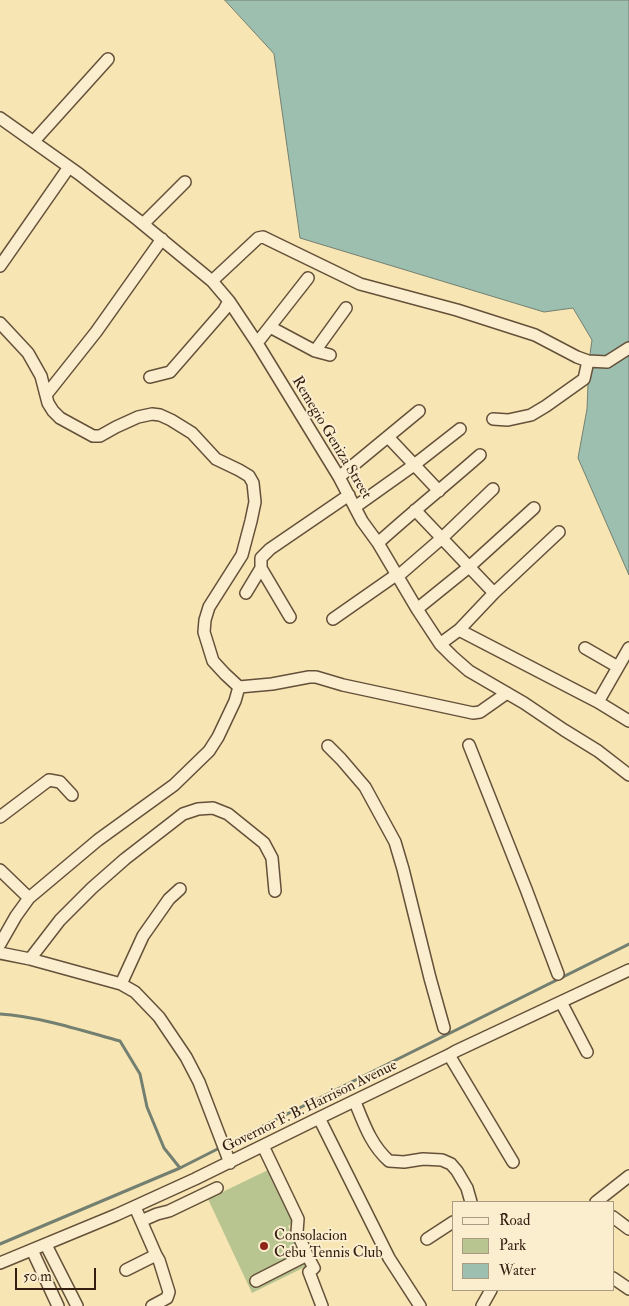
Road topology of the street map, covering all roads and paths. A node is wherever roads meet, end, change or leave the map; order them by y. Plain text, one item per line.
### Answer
1 (108, 59) dead end
2 (0, 118) edge
3 (34, 141) junction
4 (69, 167) junction
5 (185, 182) dead end
6 (144, 224) junction
7 (162, 239) junction
8 (0, 266) edge
9 (308, 278) dead end
10 (212, 281) junction
11 (229, 301) junction
12 (346, 308) dead end
13 (0, 324) edge
14 (270, 327) junction
15 (257, 343) junction
16 (629, 348) edge
17 (315, 351) junction
18 (330, 355) dead end
19 (588, 361) junction
20 (150, 377) dead end
21 (46, 395) junction
22 (420, 411) dead end
23 (494, 418) dead end
24 (460, 429) dead end
25 (388, 437) junction
26 (480, 455) dead end
27 (414, 465) junction
28 (339, 476) junction
29 (493, 489) dead end
30 (439, 491) junction
31 (349, 495) junction
32 (355, 507) junction
33 (534, 508) dead end
34 (415, 510) junction
35 (559, 532) dead end
36 (442, 538) junction
37 (378, 543) junction
38 (469, 567) junction
39 (261, 568) junction
40 (397, 576) junction
41 (246, 593) dead end
42 (494, 593) junction
43 (417, 610) junction
44 (290, 617) dead end
45 (333, 619) dead end
46 (460, 630) junction
47 (440, 644) junction
48 (585, 648) dead end
49 (629, 648) edge
50 (618, 667) junction
51 (239, 687) junction
52 (507, 693) junction
53 (598, 702) junction
54 (629, 721) edge
55 (470, 745) dead end
56 (328, 746) dead end
57 (629, 775) edge
58 (72, 795) dead end
59 (0, 816) edge
60 (0, 870) edge
61 (180, 889) dead end
62 (275, 891) dead end
63 (29, 898) junction
64 (0, 944) edge
65 (0, 953) edge
66 (30, 959) junction
67 (628, 973) edge
68 (558, 974) dead end
69 (121, 984) junction
70 (561, 1002) junction
71 (444, 1028) dead end
72 (587, 1052) dead end
73 (449, 1056) junction
74 (354, 1102) junction
75 (318, 1118) junction
76 (263, 1146) junction
77 (514, 1162) dead end
78 (230, 1163) junction
79 (629, 1176) edge
80 (217, 1188) dead end
81 (471, 1201) edge
82 (597, 1201) edge
83 (135, 1207) junction
84 (614, 1218) edge
85 (141, 1221) junction
86 (452, 1223) edge
87 (629, 1229) edge
88 (428, 1239) dead end
89 (46, 1245) junction
90 (32, 1250) junction
91 (156, 1255) junction
92 (307, 1255) junction
93 (0, 1263) edge
94 (126, 1270) dead end
95 (614, 1279) edge
96 (256, 1281) dead end
97 (629, 1290) edge
98 (490, 1291) edge
99 (58, 1306) edge
100 (77, 1306) edge
101 (152, 1306) edge
102 (322, 1306) edge
103 (420, 1306) edge
104 (482, 1306) edge

1 - 3 street
2 - 3 street, Remegio Geniza Street
3 - 4 street, Remegio Geniza Street
4 - 6 street, Remegio Geniza Street
4 - 8 street
5 - 6 street
6 - 7 street, Remegio Geniza Street
7 - 10 street, Remegio Geniza Street
7 - 21 street
9 - 14 street
10 - 11 street, Remegio Geniza Street
10 - 19 street
11 - 15 street, Remegio Geniza Street
11 - 20 street
12 - 17 street
13 - 21 street
14 - 15 street
14 - 17 street
15 - 28 street, Remegio Geniza Street
16 - 19 street
17 - 18 street
19 - 23 street
21 - 51 street
22 - 25 street
24 - 27 street
25 - 27 street
25 - 28 street
26 - 30 street
27 - 30 street
27 - 32 street
28 - 31 street, Remegio Geniza Street
29 - 36 street
30 - 34 street
31 - 32 street, Remegio Geniza Street
31 - 39 street
32 - 37 street, Remegio Geniza Street
33 - 38 street
34 - 36 street
34 - 37 street
35 - 42 street
36 - 38 street
36 - 40 street
37 - 40 street, Remegio Geniza Street
38 - 42 street
38 - 43 street
39 - 41 street
39 - 44 street
40 - 43 street, Remegio Geniza Street
40 - 45 street
42 - 46 street
43 - 47 street, Remegio Geniza Street
46 - 47 street
46 - 53 street
47 - 52 street, Remegio Geniza Street
48 - 50 street
49 - 50 street
50 - 53 street
51 - 52 street
51 - 63 street
52 - 57 street, Remegio Geniza Street
53 - 54 street
55 - 68 street
56 - 71 street
58 - 59 street
60 - 63 street
61 - 69 street
62 - 66 street
63 - 64 street
65 - 66 street
66 - 69 street
67 - 70 street, Governor F. B. Harrison Avenue
69 - 78 street
70 - 72 street
70 - 73 street, Governor F. B. Harrison Avenue
73 - 74 street, Governor F. B. Harrison Avenue
73 - 77 street
74 - 75 street, Governor F. B. Harrison Avenue
74 - 81 street
75 - 76 street, Governor F. B. Harrison Avenue
75 - 103 street
76 - 78 street, Governor F. B. Harrison Avenue
76 - 92 street
78 - 83 street, Governor F. B. Harrison Avenue
79 - 82 street
80 - 85 street
83 - 85 street
83 - 89 street, Governor F. B. Harrison Avenue
84 - 87 street
85 - 91 street
86 - 88 street
89 - 90 street, Governor F. B. Harrison Avenue
89 - 100 street
90 - 93 street, Governor F. B. Harrison Avenue
90 - 99 street
91 - 94 street
91 - 101 street
92 - 96 street
92 - 102 street
95 - 97 street
98 - 104 street

